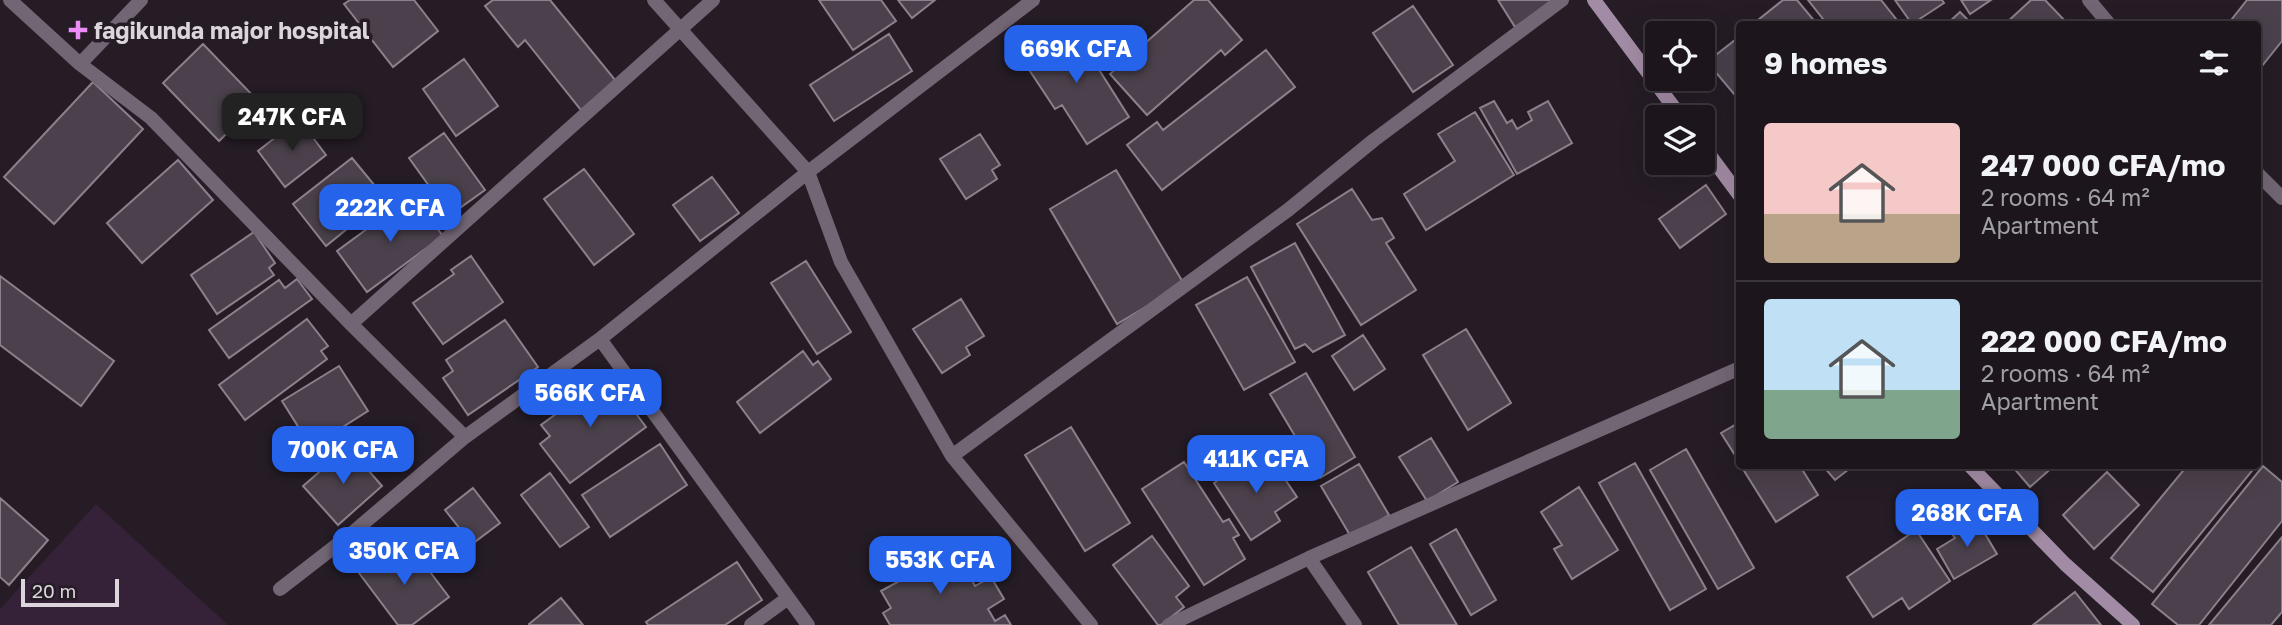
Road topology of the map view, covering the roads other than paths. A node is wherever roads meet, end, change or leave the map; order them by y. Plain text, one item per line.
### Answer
1 (10, 0) edge
2 (141, 0) edge
3 (654, 0) edge
4 (713, 0) edge
5 (1033, 0) edge
6 (1562, 0) edge
7 (1594, 0) edge
8 (2089, 0) edge
9 (2106, 21) edge
10 (680, 30) junction
11 (80, 64) junction
12 (1672, 105) edge
13 (1715, 162) edge
14 (808, 172) junction
15 (2261, 177) edge
16 (1736, 191) edge
17 (2282, 198) edge
18 (351, 324) junction
19 (600, 338) junction
20 (1736, 370) edge
21 (465, 437) junction
22 (952, 456) junction
23 (1973, 469) edge
24 (1309, 558) junction
25 (281, 589) dead end
26 (788, 598) junction
27 (751, 625) edge
28 (808, 625) edge
29 (1091, 625) edge
30 (1169, 625) edge
31 (1355, 625) edge
32 (2133, 625) edge

1 - 11 street
2 - 11 street
3 - 10 street
4 - 10 street
5 - 14 street
6 - 22 street
7 - 12 street
8 - 9 street
10 - 14 street
10 - 18 street
11 - 18 street
13 - 16 street
14 - 19 street
14 - 22 street
15 - 17 street
18 - 21 street
19 - 21 street
19 - 26 street
20 - 24 street
21 - 25 street
22 - 29 street
23 - 32 street
24 - 30 street
24 - 31 street
26 - 27 street
26 - 28 street

